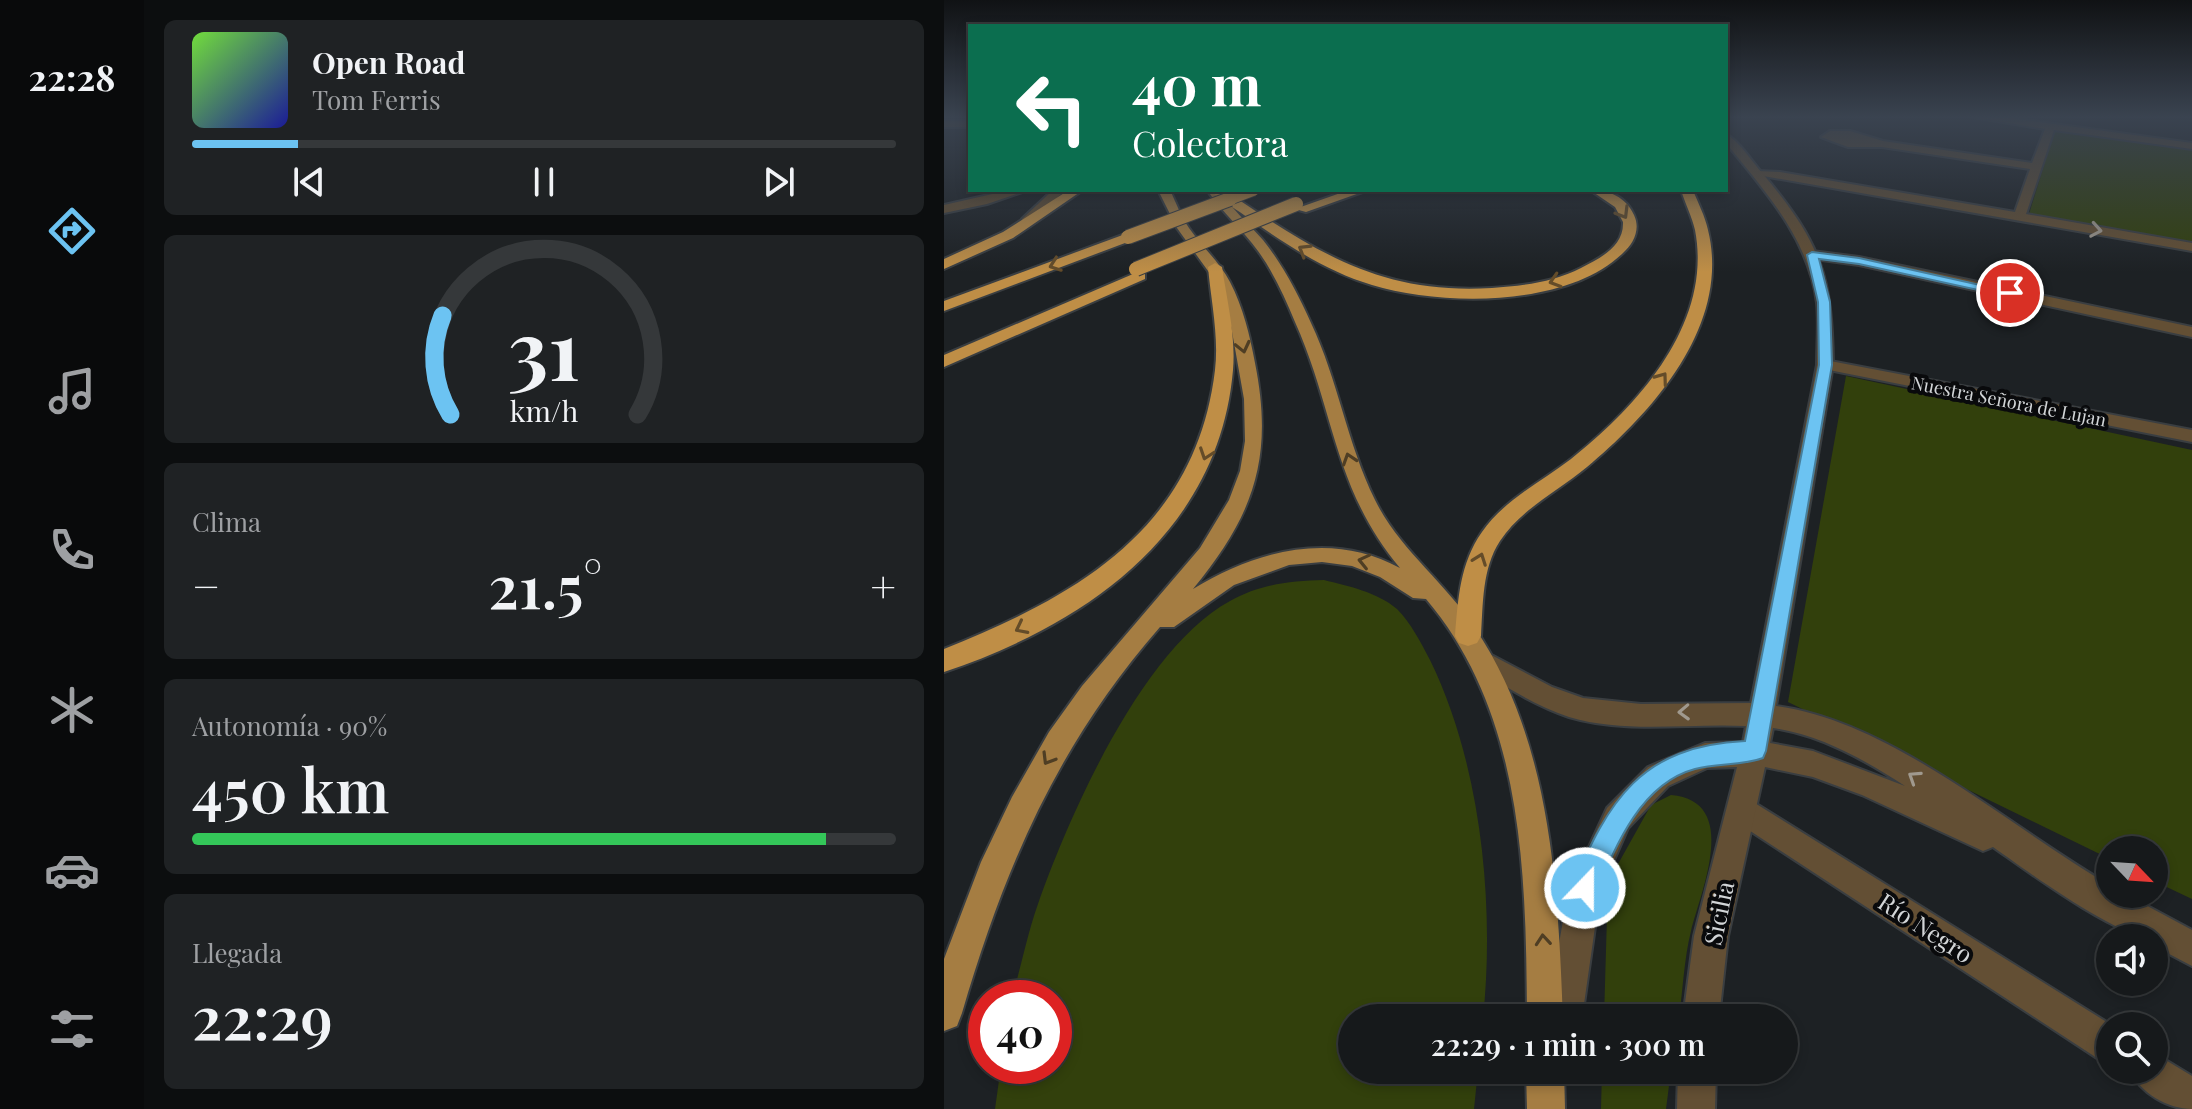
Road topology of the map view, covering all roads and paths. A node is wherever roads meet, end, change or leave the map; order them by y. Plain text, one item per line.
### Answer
1 (2037, 167) edge
2 (1752, 168) edge
3 (1757, 174) junction
4 (1016, 192) edge
5 (1057, 192) edge
6 (1074, 192) edge
7 (1165, 192) edge
8 (1177, 192) edge
9 (1215, 192) edge
10 (1217, 192) edge
11 (1236, 192) edge
12 (1249, 192) edge
13 (1325, 192) edge
14 (1354, 192) edge
15 (1599, 192) edge
16 (1688, 192) edge
17 (1298, 206) junction
18 (944, 209) edge
19 (2019, 217) junction
20 (1184, 229) junction
21 (1008, 235) junction
22 (1128, 237) junction
23 (2192, 247) edge
24 (1812, 255) junction
25 (944, 265) edge
26 (1215, 267) junction
27 (1138, 272) junction
28 (944, 306) edge
29 (2192, 332) edge
30 (944, 346) edge
31 (944, 362) edge
32 (1825, 365) junction
33 (2192, 436) edge
34 (1467, 637) junction
35 (944, 661) edge
36 (1091, 694) junction
37 (1762, 712) junction
38 (1755, 751) junction
39 (1742, 809) junction
40 (2049, 867) junction
41 (2192, 949) edge
42 (1545, 1004) edge
43 (1566, 1004) edge
44 (1703, 1004) edge
45 (944, 1013) edge
46 (2096, 1036) edge
47 (2168, 1082) edge
48 (1546, 1084) edge
49 (1552, 1084) edge
50 (1697, 1084) edge
51 (2192, 1098) edge
52 (1547, 1109) edge
53 (1696, 1109) edge

1 - 19 street
2 - 3 street, Sicilia
3 - 19 street
3 - 24 street, Sicilia
4 - 18 street
5 - 21 street
6 - 21 highway
7 - 20 main road
8 - 20 main road
34 -> 9 main road
15 -> 10 highway
11 - 22 highway, bridge
12 - 22 highway, bridge
13 - 17 highway
14 - 17 highway
34 -> 16 highway
17 - 27 highway, bridge
19 -> 23 street
20 - 26 main road
21 - 25 highway
22 -> 28 highway
24 - 29 street
24 - 32 street, Sicilia
26 -> 35 highway
26 -> 36 main road
27 - 30 highway
27 - 31 highway
32 - 33 street, Nuestra Señora de Lujan
32 - 37 street, Sicilia
34 -> 36 main road
37 -> 34 street
42 -> 34 main road
36 -> 45 main road
37 - 38 street, Sicilia
40 -> 37 street
38 - 39 street, Sicilia
38 - 40 street
38 - 43 street
39 - 44 street, Sicilia
39 - 46 street, Río Negro
40 - 41 street
47 - 51 street
48 - 52 main road
49 - 52 street
50 - 53 street

